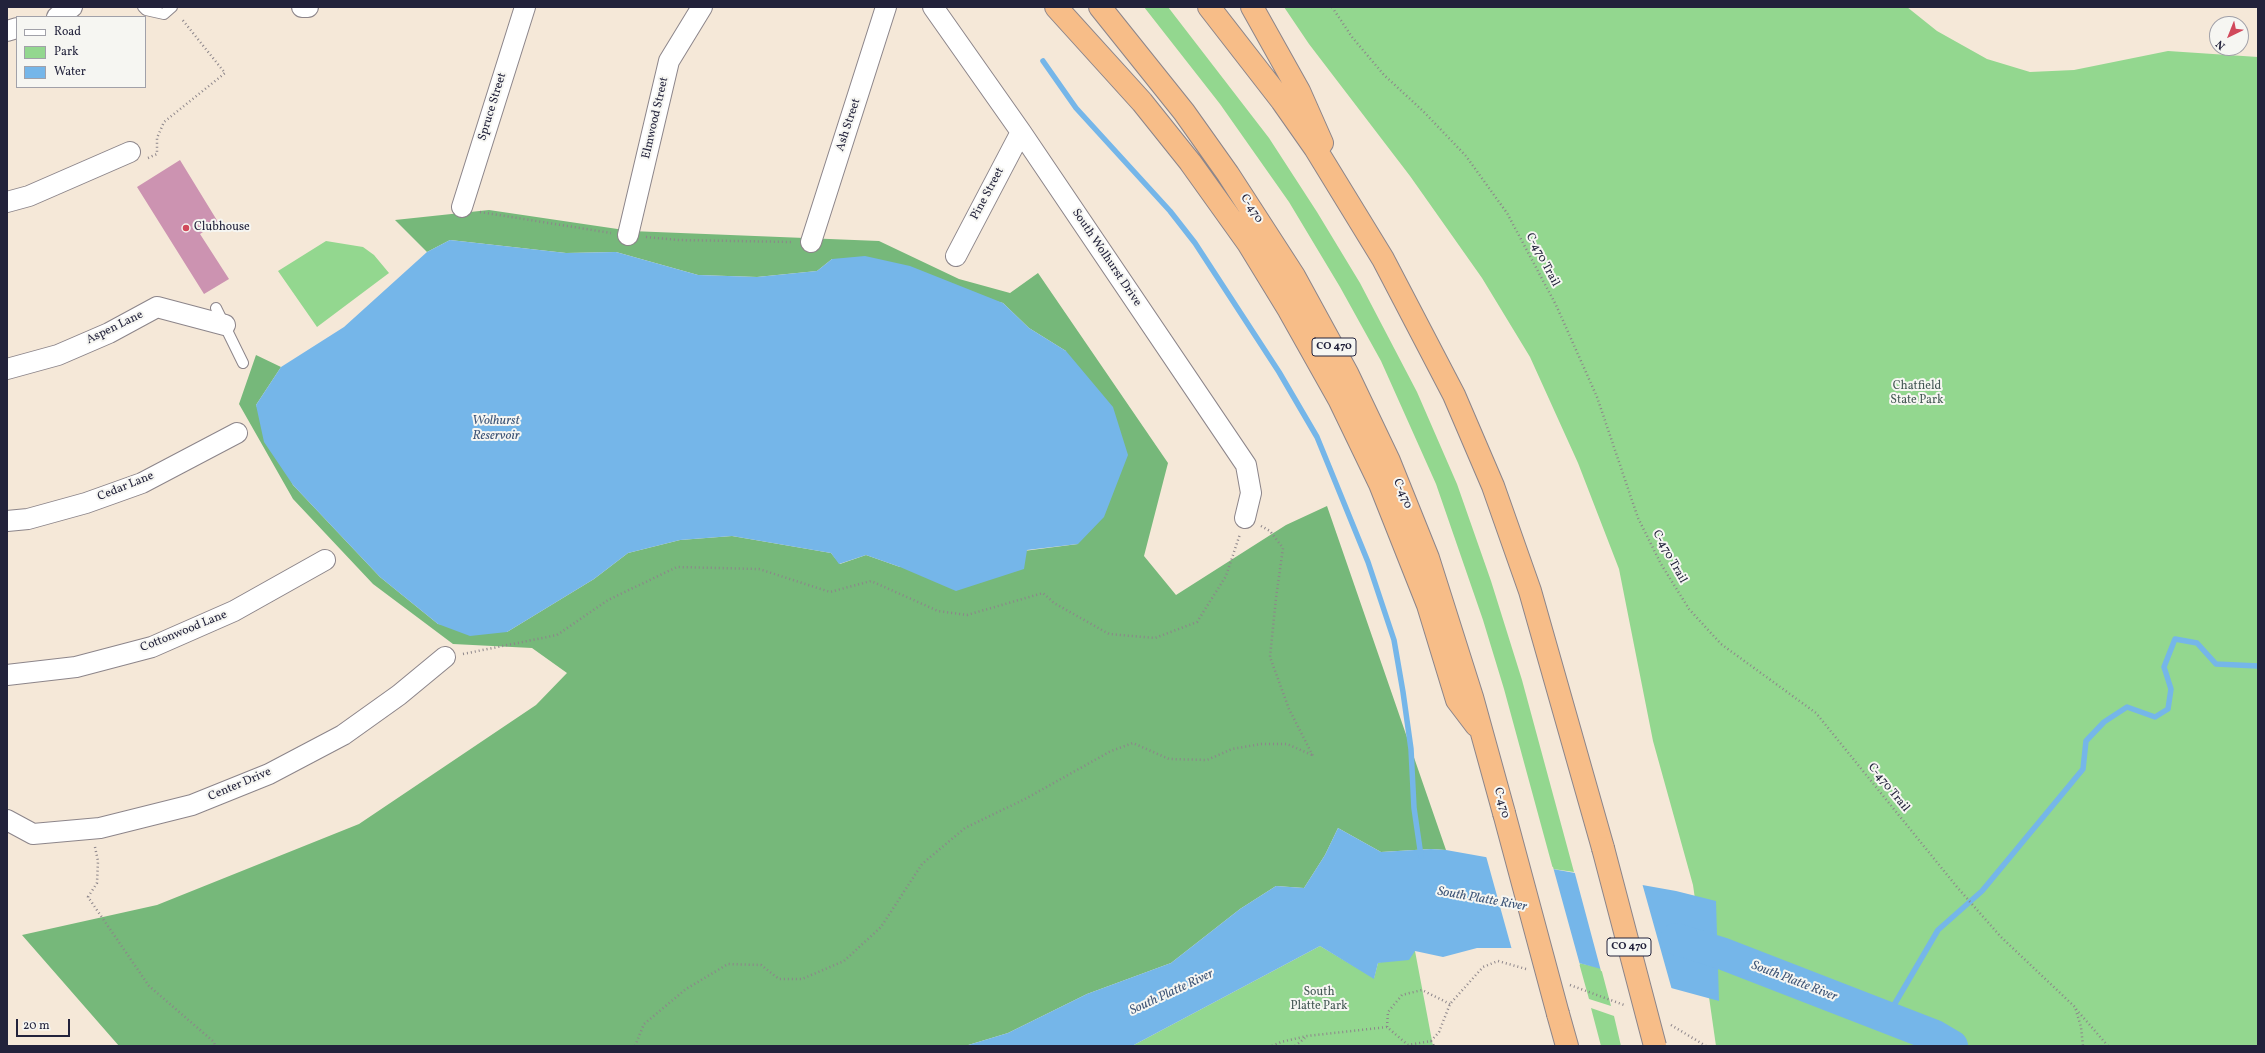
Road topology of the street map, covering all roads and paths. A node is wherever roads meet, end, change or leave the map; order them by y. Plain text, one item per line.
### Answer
1 (72, 7) edge
2 (143, 7) edge
3 (302, 7) edge
4 (308, 7) edge
5 (525, 7) edge
6 (702, 7) edge
7 (886, 7) edge
8 (933, 7) edge
9 (1056, 7) edge
10 (1100, 7) edge
11 (1209, 7) edge
12 (1252, 7) edge
13 (1332, 7) edge
14 (174, 10) edge
15 (58, 16) edge
16 (1021, 132) junction
17 (130, 152) joint
18 (1333, 178) junction
19 (7, 202) edge
20 (462, 207) dead end
21 (628, 235) dead end
22 (811, 242) dead end
23 (956, 256) dead end
24 (220, 316) joint
25 (243, 363) dead end
26 (7, 369) edge
27 (236, 433) dead end
28 (1245, 518) junction
29 (7, 521) edge
30 (326, 560) dead end
31 (445, 657) joint
32 (7, 675) edge
33 (1482, 732) junction
34 (7, 820) edge
35 (90, 829) junction
36 (2075, 1007) junction
37 (1388, 1027) junction
38 (1307, 1036) junction
39 (1431, 1042) junction
40 (215, 1046) edge
41 (636, 1046) edge
42 (1272, 1046) edge
43 (1294, 1046) edge
44 (1434, 1046) edge
45 (1566, 1046) edge
46 (1655, 1046) edge
47 (2083, 1046) edge
48 (2108, 1046) edge

1 - 15 street
2 - 14 lane
3 - 4 street
5 - 20 street, Spruce Street
6 - 21 street, Elmwood Street
7 - 22 street, Ash Street
8 - 16 street, South Wolhurst Drive
9 - 33 highway
10 - 33 highway, C-470 / CO 470
11 - 18 highway, CO 470
12 - 18 highway
13 - 36 path, C-470 Trail
14 - 17 path
16 - 23 street, Pine Street
16 - 28 street, South Wolhurst Drive
17 - 19 street
18 - 46 highway, CO 470, bridge
24 - 25 lane
24 - 26 street, Aspen Lane
27 - 29 street, Cedar Lane
28 - 31 path
28 - 41 path
30 - 32 street, Cottonwood Lane
31 - 35 street, Center Drive
33 - 45 highway, C-470 / CO 470, bridge
34 - 35 street, Center Drive
35 - 40 path
36 - 47 path, C-470 Trail
36 - 48 path
37 - 38 path
37 - 39 path
37 - 39 path
38 - 42 path
38 - 43 path
39 - 44 path

